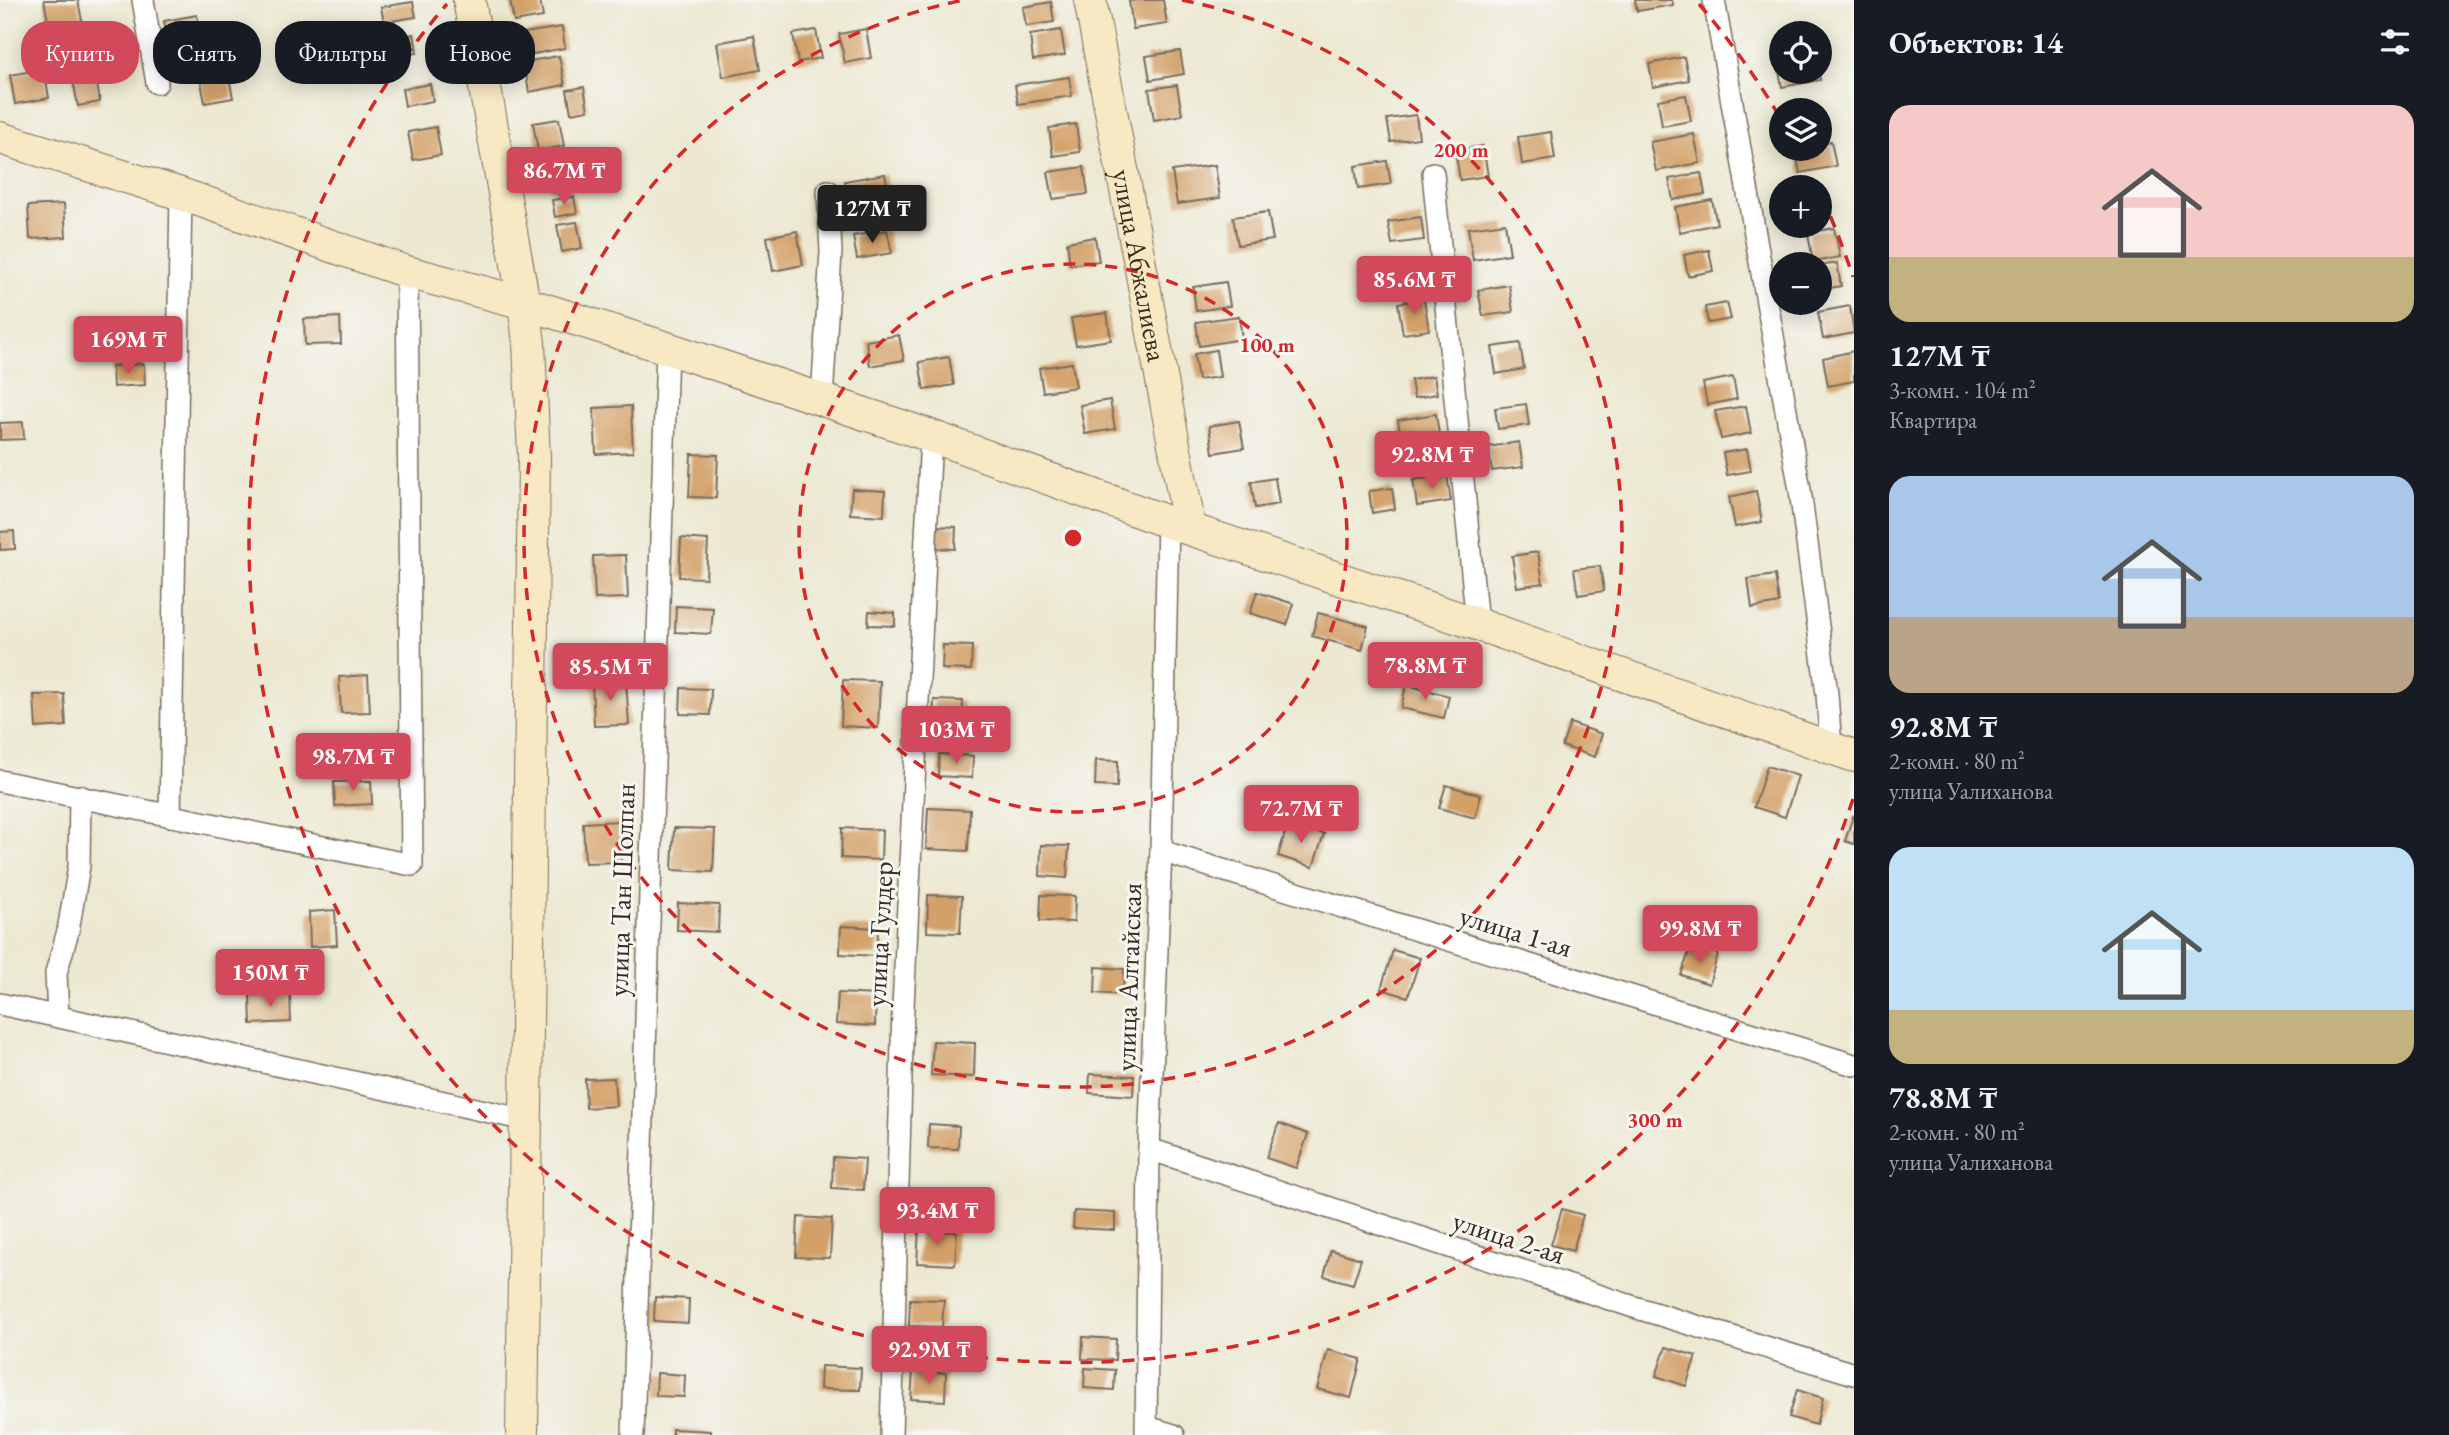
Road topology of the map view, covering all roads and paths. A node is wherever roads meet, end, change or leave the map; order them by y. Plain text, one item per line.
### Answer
1 (143, 0) edge
2 (469, 0) edge
3 (1090, 0) edge
4 (1714, 0) edge
5 (153, 55) edge
6 (0, 138) edge
7 (1433, 173) dead end
8 (828, 191) dead end
9 (181, 194) junction
10 (407, 272) junction
11 (524, 303) junction
12 (667, 348) junction
13 (822, 400) junction
14 (931, 436) junction
15 (1179, 526) junction
16 (1477, 624) junction
17 (1843, 752) edge
18 (0, 781) edge
19 (80, 796) junction
20 (170, 816) junction
21 (1161, 850) junction
22 (0, 1004) edge
23 (58, 1017) junction
24 (1854, 1065) edge
25 (526, 1120) junction
26 (1149, 1149) junction
27 (1854, 1374) edge
28 (1147, 1431) edge
29 (522, 1435) edge
30 (633, 1435) edge
31 (891, 1435) edge
32 (1174, 1435) edge

1 - 5 street
2 - 11 street
3 - 15 street, улица Абжалиева
4 - 17 street
6 - 9 street
7 - 16 street
8 - 13 street
9 - 10 street
9 - 20 street
10 - 11 street
10 - 20 street
11 - 12 street
11 - 25 street
12 - 13 street
12 - 30 street, улица Тан Шолпан
13 - 14 street
14 - 15 street
14 - 31 street, улица Гулдер
15 - 16 street
15 - 21 street, улица Алтайская
16 - 17 street
18 - 19 street
19 - 20 street
19 - 23 street
21 - 24 street, улица 1-ая
21 - 26 street, улица Алтайская
22 - 23 street
23 - 25 street
25 - 29 street
26 - 27 street, улица 2-ая
26 - 28 street, улица Алтайская
28 - 32 street

